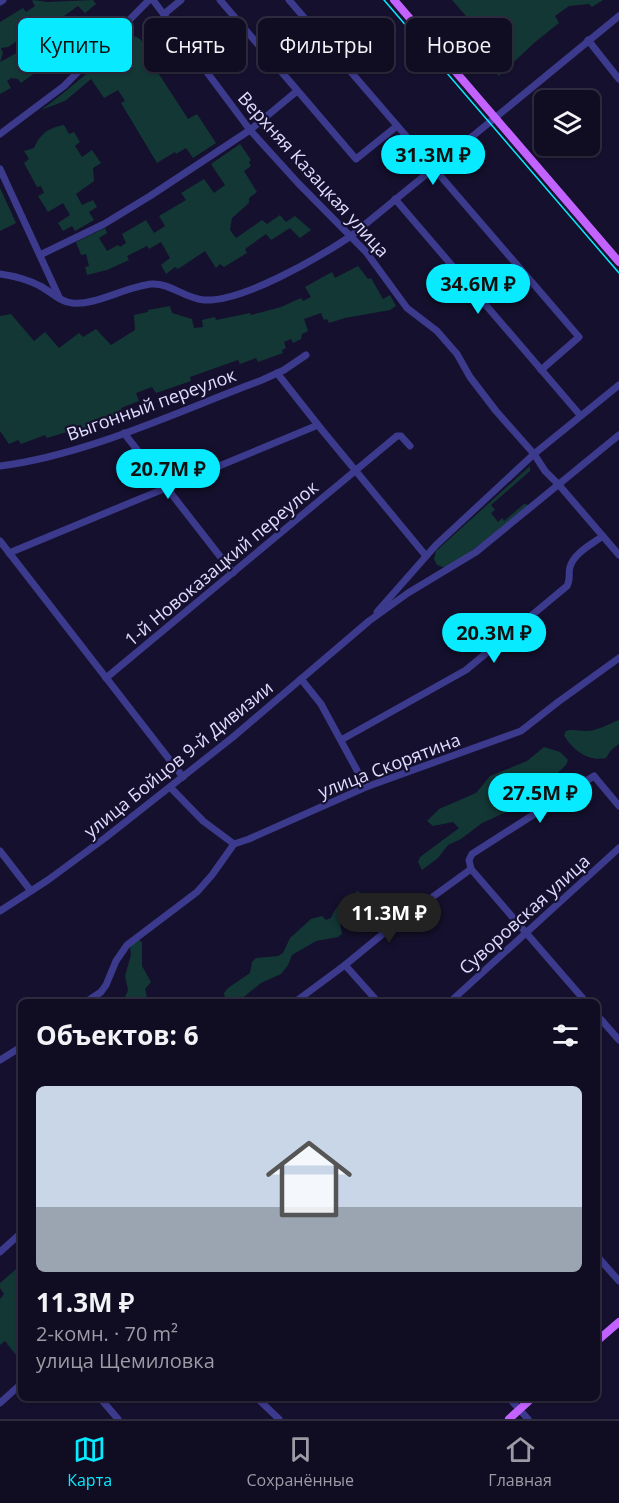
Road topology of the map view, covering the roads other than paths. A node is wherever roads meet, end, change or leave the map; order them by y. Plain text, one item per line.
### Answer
1 (151, 0) edge
2 (181, 0) edge
3 (220, 0) edge
4 (289, 0) edge
5 (394, 0) edge
6 (164, 14) junction
7 (619, 16) edge
8 (588, 40) junction
9 (619, 79) edge
10 (297, 91) junction
11 (495, 118) junction
12 (397, 126) junction
13 (250, 130) junction
14 (0, 134) edge
15 (0, 169) edge
16 (434, 169) junction
17 (395, 199) junction
18 (351, 236) junction
19 (40, 255) junction
20 (619, 262) edge
21 (0, 274) edge
22 (59, 297) junction
23 (306, 355) dead end
24 (541, 370) junction
25 (277, 373) junction
26 (619, 385) edge
27 (580, 415) junction
28 (318, 425) junction
29 (124, 433) junction
30 (619, 435) edge
31 (410, 446) dead end
32 (534, 454) junction
33 (0, 466) edge
34 (355, 471) junction
35 (559, 485) junction
36 (165, 488) junction
37 (603, 536) junction
38 (0, 541) edge
39 (9, 553) junction
40 (619, 555) edge
41 (426, 556) junction
42 (232, 573) junction
43 (369, 621) junction
44 (619, 658) edge
45 (106, 678) junction
46 (301, 679) junction
47 (341, 740) junction
48 (183, 777) junction
49 (171, 787) junction
50 (366, 787) junction
51 (619, 806) edge
52 (234, 844) junction
53 (619, 848) edge
54 (0, 852) edge
55 (471, 869) junction
56 (31, 891) junction
57 (0, 911) edge
58 (526, 933) junction
59 (345, 965) junction
60 (90, 999) edge
61 (299, 999) edge
62 (375, 999) edge
63 (453, 999) edge
64 (583, 999) edge
65 (600, 1018) edge
66 (619, 1040) edge
67 (18, 1049) edge
68 (0, 1060) edge
69 (18, 1236) edge
70 (0, 1252) edge
71 (600, 1259) edge
72 (619, 1281) edge
73 (619, 1322) edge
74 (600, 1338) edge
75 (18, 1387) edge
76 (103, 1401) edge
77 (260, 1401) edge
78 (512, 1401) edge
79 (528, 1401) edge
80 (0, 1403) edge
81 (519, 1409) junction
82 (118, 1419) edge
83 (279, 1419) edge
84 (508, 1419) edge
85 (528, 1419) edge

1 - 6 street, Верхняя Казацкая улица
1 - 14 street
2 - 6 street
3 - 10 street
4 - 12 street
5 - 11 main road
6 - 13 street, Верхняя Казацкая улица
7 - 8 street
8 - 9 street
8 - 11 street
10 - 12 street
10 - 13 street
11 - 16 street
11 - 20 main road
12 - 16 street
13 - 18 street, Верхняя Казацкая улица
13 - 19 street
15 - 19 street
16 - 17 street
16 - 24 street
17 - 18 street
17 - 24 street
18 - 22 street
18 - 32 street, Верхняя Казацкая улица
19 - 22 street
21 - 22 street
23 - 25 street, Выгонный переулок
24 - 27 street
25 - 28 street
25 - 29 street, Выгонный переулок
26 - 27 street, улица Бойцов 9-й Дивизии
27 - 32 street, улица Бойцов 9-й Дивизии
28 - 34 street
28 - 36 street
29 - 33 street, Выгонный переулок
29 - 36 street
30 - 35 street, улица Бойцов 9-й Дивизии
31 - 34 street, 1-й Новоказацкий переулок
32 - 35 street, Верхняя Казацкая улица
32 - 41 street, улица Бойцов 9-й Дивизии
34 - 41 street
34 - 42 street, 1-й Новоказацкий переулок
35 - 37 street, Верхняя Казацкая улица
35 - 43 street, улица Бойцов 9-й Дивизии
36 - 39 street
36 - 42 street
37 - 40 street, Верхняя Казацкая улица
37 - 47 street
38 - 39 street
39 - 45 street
41 - 43 street, улица Бойцов 9-й Дивизии
42 - 45 street, 1-й Новоказацкий переулок
43 - 46 street, улица Бойцов 9-й Дивизии
44 - 50 street, улица Скорятина
45 - 48 street
46 - 47 street
46 - 48 street, улица Бойцов 9-й Дивизии
47 - 50 street
48 - 49 street, улица Бойцов 9-й Дивизии
49 - 52 street
49 - 56 street, улица Бойцов 9-й Дивизии
50 - 52 street, улица Скорятина
51 - 55 street
52 - 60 street
53 - 58 street, Суворовская улица
54 - 56 street
55 - 58 street
55 - 59 street
56 - 57 street, улица Бойцов 9-й Дивизии
58 - 63 street, Суворовская улица
58 - 64 street
59 - 61 street
59 - 62 street
65 - 66 street
67 - 68 street
69 - 70 street
71 - 72 street
73 - 74 main road
75 - 80 street
76 - 82 street
77 - 83 street
78 - 81 street
79 - 81 main road
81 - 84 main road
81 - 85 street

